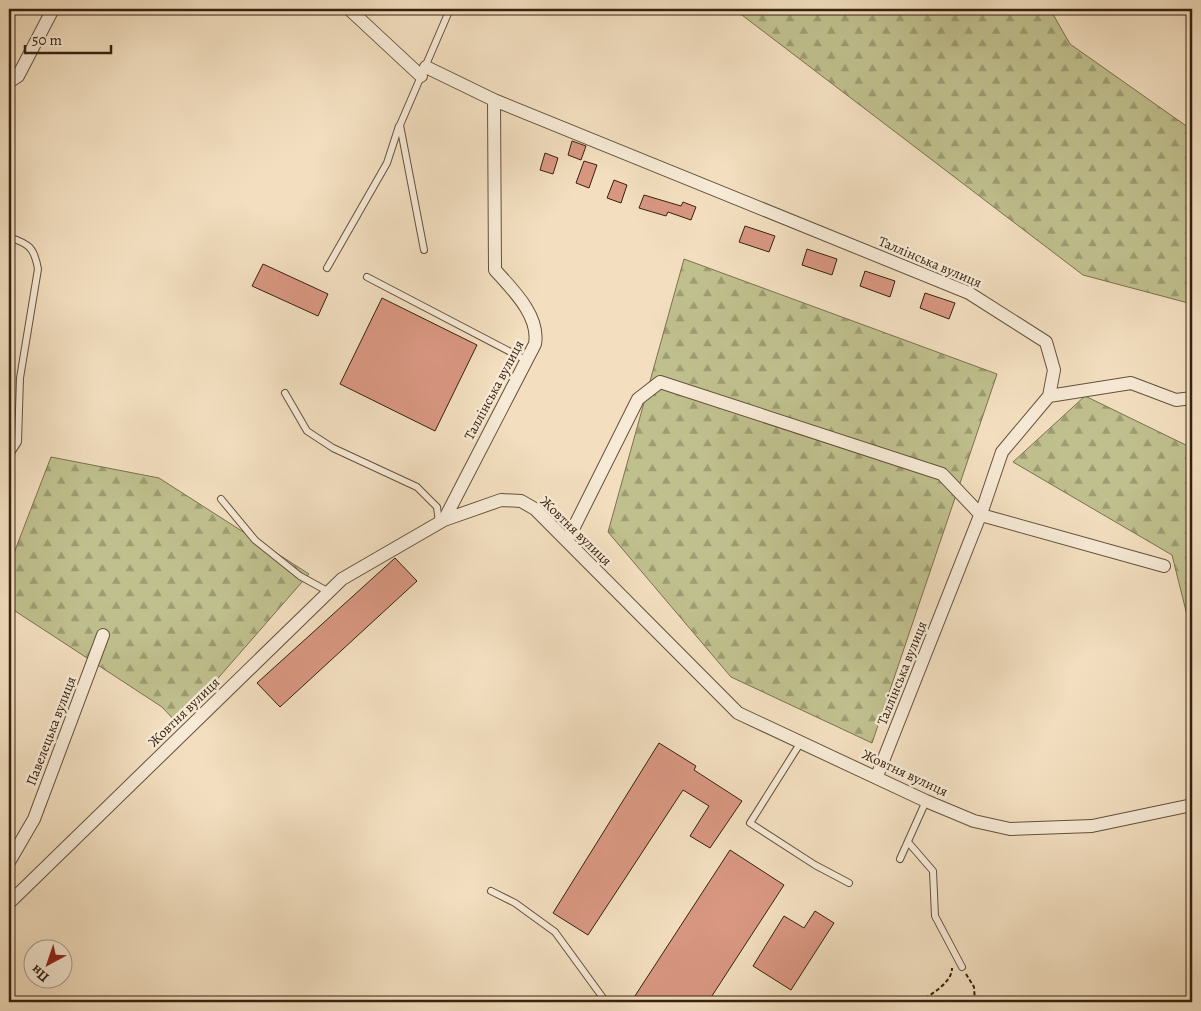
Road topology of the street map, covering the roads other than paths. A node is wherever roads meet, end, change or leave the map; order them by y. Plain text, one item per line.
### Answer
1 (53, 9) edge
2 (349, 9) edge
3 (450, 9) edge
4 (424, 71) junction
5 (9, 82) edge
6 (494, 100) junction
7 (400, 125) junction
8 (9, 237) edge
9 (424, 250) dead end
10 (327, 268) dead end
11 (367, 277) dead end
12 (526, 360) junction
13 (285, 393) dead end
14 (1049, 396) junction
15 (1192, 398) edge
16 (9, 456) edge
17 (221, 499) dead end
18 (981, 515) junction
19 (441, 521) junction
20 (567, 541) junction
21 (1164, 566) dead end
22 (329, 592) junction
23 (103, 635) dead end
24 (801, 742) junction
25 (877, 776) junction
26 (926, 801) junction
27 (1192, 805) edge
28 (908, 842) junction
29 (900, 859) dead end
30 (9, 862) edge
31 (849, 882) dead end
32 (491, 891) dead end
33 (9, 903) edge
34 (962, 968) road end
35 (606, 1002) edge

1 - 5 street
2 - 4 street, Таллінська вулиця
3 - 4 lane
4 - 6 street, Таллінська вулиця
4 - 7 lane
6 - 12 street, Таллінська вулиця
6 - 14 street, Таллінська вулиця
7 - 9 lane
7 - 10 lane
8 - 16 lane
11 - 12 lane
12 - 19 street, Таллінська вулиця
13 - 19 lane
14 - 15 street
14 - 18 street, Таллінська вулиця
17 - 22 lane
18 - 20 street
18 - 21 street
18 - 25 street, Таллінська вулиця
19 - 20 street, Жовтня вулиця
19 - 22 street, Жовтня вулиця
20 - 24 street, Жовтня вулиця
22 - 33 street, Жовтня вулиця
23 - 30 street, Павелецька вулиця
24 - 25 street, Жовтня вулиця
24 - 31 lane
25 - 26 street, Жовтня вулиця
26 - 27 street, Жовтня вулиця
26 - 28 lane
28 - 29 lane
28 - 34 lane
32 - 35 lane

